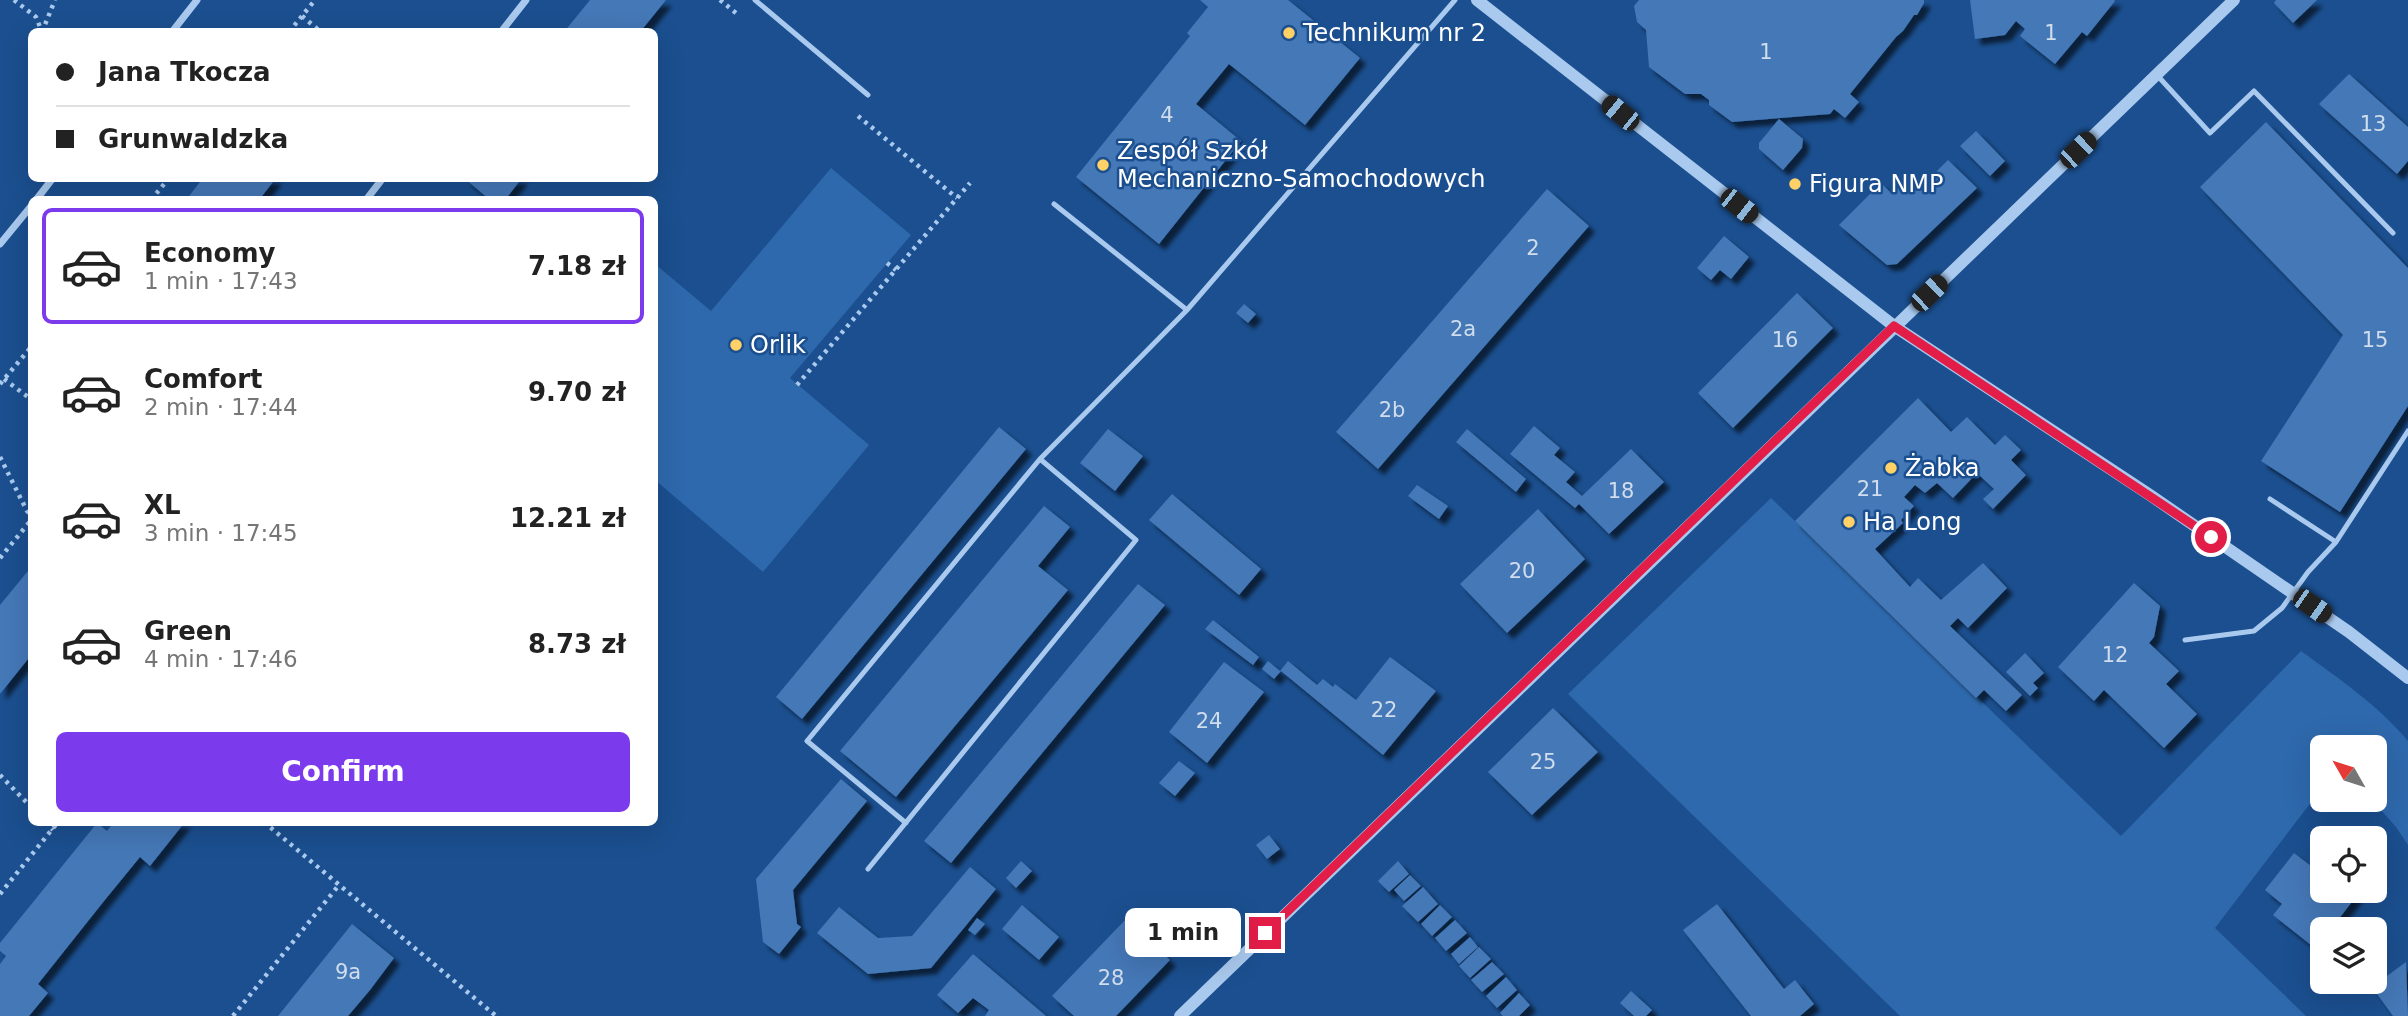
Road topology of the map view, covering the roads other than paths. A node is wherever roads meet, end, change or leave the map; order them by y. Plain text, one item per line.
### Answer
1 (197, 0) edge
2 (526, 0) edge
3 (755, 0) edge
4 (1455, 0) edge
5 (1476, 0) edge
6 (2234, 0) edge
7 (175, 28) edge
8 (504, 28) edge
9 (2157, 74) junction
10 (868, 95) dead end
11 (50, 182) edge
12 (380, 182) edge
13 (39, 196) edge
14 (369, 196) edge
15 (1054, 204) dead end
16 (28, 210) edge
17 (2393, 233) dead end
18 (0, 244) edge
19 (1187, 310) junction
20 (1894, 326) junction
21 (2408, 431) edge
22 (1040, 459) junction
23 (2270, 499) dead end
24 (2336, 542) junction
25 (2293, 593) junction
26 (2185, 640) dead end
27 (2408, 678) edge
28 (906, 822) junction
29 (867, 869) dead end
30 (1180, 1016) edge

1 - 7 street
2 - 8 street
3 - 10 lane
4 - 19 lane
5 - 20 street
6 - 9 street
9 - 17 lane
9 - 20 street
11 - 13 street
12 - 14 street
15 - 19 lane
16 - 18 street
19 - 22 lane
20 - 25 street
20 - 30 street
21 - 24 lane
22 - 28 lane
22 - 28 lane
23 - 24 lane
24 - 25 lane
25 - 26 lane
25 - 27 street
28 - 29 lane

